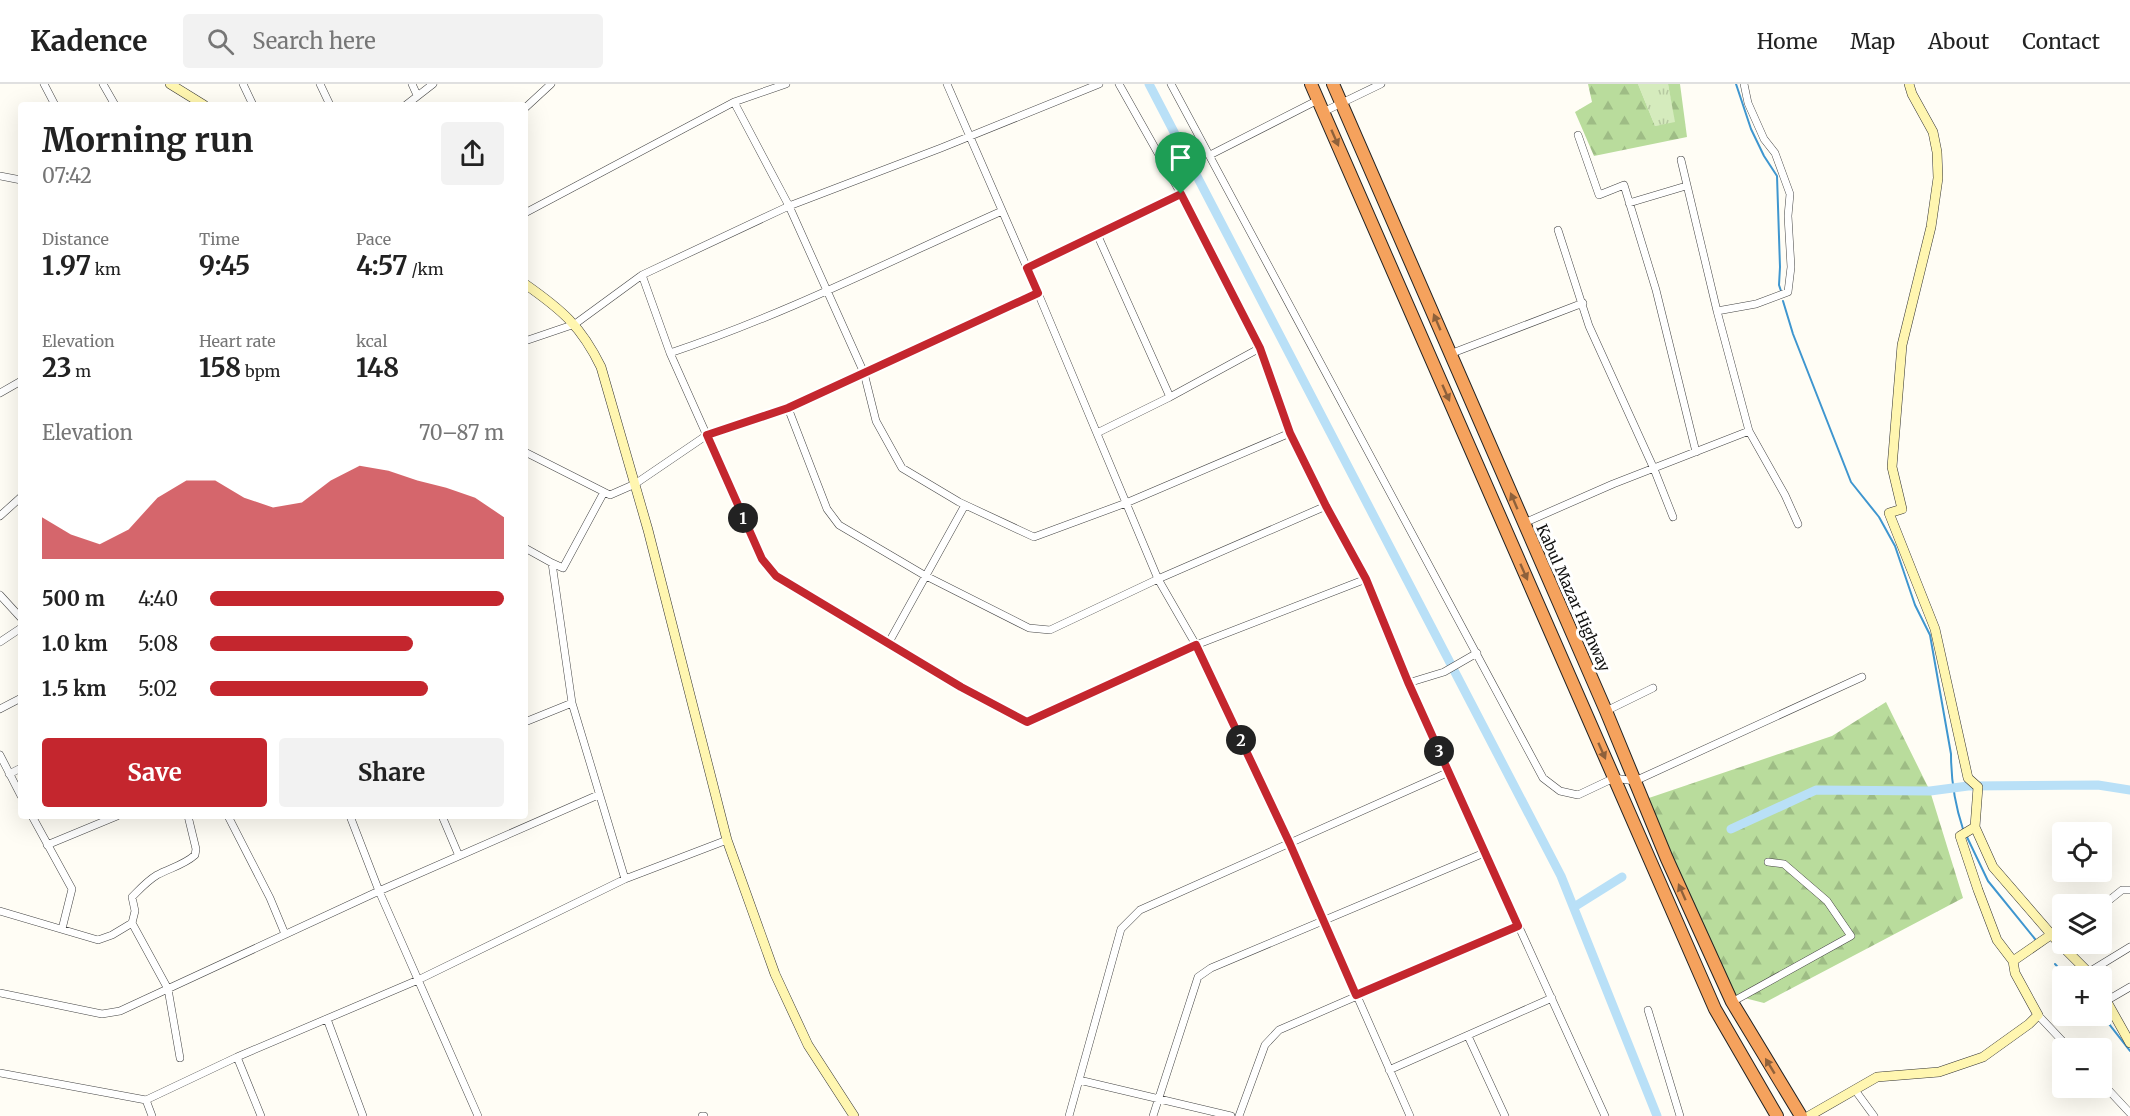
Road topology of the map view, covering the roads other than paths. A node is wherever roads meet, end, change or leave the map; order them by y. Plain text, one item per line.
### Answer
1 (44, 84) edge
2 (103, 84) edge
3 (171, 84) edge
4 (243, 84) edge
5 (320, 84) edge
6 (412, 84) edge
7 (434, 84) edge
8 (551, 84) edge
9 (786, 84) edge
10 (947, 84) edge
11 (1099, 84) edge
12 (1119, 84) edge
13 (1171, 84) edge
14 (1311, 84) edge
15 (1333, 84) edge
16 (1381, 84) edge
17 (1744, 84) edge
18 (1909, 84) edge
19 (417, 95) junction
20 (1318, 100) junction
21 (53, 102) edge
22 (113, 102) edge
23 (199, 102) edge
24 (252, 102) edge
25 (329, 102) edge
26 (409, 102) edge
27 (734, 102) junction
28 (1341, 104) junction
29 (528, 105) edge
30 (1323, 112) junction
31 (969, 135) junction
32 (1578, 135) dead end
33 (1210, 155) junction
34 (1681, 160) dead end
35 (0, 176) edge
36 (18, 179) edge
37 (1686, 186) junction
38 (1181, 194) junction
39 (1629, 203) junction
40 (789, 206) junction
41 (528, 211) edge
42 (1002, 211) junction
43 (1558, 230) dead end
44 (1097, 234) junction
45 (1027, 268) junction
46 (642, 275) junction
47 (528, 286) edge
48 (826, 291) junction
49 (1038, 293) junction
50 (1583, 303) junction
51 (1717, 311) junction
52 (575, 324) junction
53 (528, 340) edge
54 (1260, 348) junction
55 (670, 353) junction
56 (1450, 354) junction
57 (864, 373) junction
58 (18, 383) edge
59 (0, 393) edge
60 (1170, 397) junction
61 (788, 408) junction
62 (1749, 431) junction
63 (1097, 433) junction
64 (1290, 433) junction
65 (707, 435) junction
66 (1696, 452) junction
67 (528, 454) edge
68 (1654, 469) junction
69 (635, 484) junction
70 (604, 492) junction
71 (18, 501) edge
72 (1126, 503) junction
73 (965, 505) junction
74 (1326, 506) junction
75 (0, 516) edge
76 (1672, 517) dead end
77 (1524, 524) junction
78 (1798, 524) dead end
79 (528, 550) edge
80 (552, 563) junction
81 (924, 575) junction
82 (1158, 579) junction
83 (1366, 579) junction
84 (0, 595) edge
85 (18, 615) edge
86 (18, 630) edge
87 (0, 642) edge
88 (888, 644) junction
89 (1196, 645) junction
90 (1477, 653) junction
91 (1862, 677) dead end
92 (1408, 682) junction
93 (1653, 688) dead end
94 (18, 700) edge
95 (572, 703) junction
96 (0, 709) edge
97 (1606, 711) junction
98 (528, 721) edge
99 (0, 755) edge
100 (18, 770) edge
101 (1449, 772) junction
102 (9, 774) junction
103 (1614, 778) junction
104 (1635, 781) junction
105 (18, 790) edge
106 (598, 795) junction
107 (34, 819) edge
108 (110, 819) edge
109 (189, 819) edge
110 (230, 819) edge
111 (351, 819) edge
112 (443, 819) edge
113 (1968, 831) junction
114 (727, 840) junction
115 (1290, 844) junction
116 (47, 845) junction
117 (1485, 853) junction
118 (459, 856) junction
119 (1768, 862) dead end
120 (625, 879) junction
121 (2130, 890) edge
122 (379, 891) junction
123 (2112, 898) edge
124 (0, 911) edge
125 (1323, 921) junction
126 (132, 923) junction
127 (1518, 926) junction
128 (62, 929) junction
129 (2052, 932) edge
130 (285, 934) junction
131 (2052, 940) edge
132 (2130, 947) edge
133 (2072, 954) edge
134 (2013, 961) junction
135 (2083, 966) edge
136 (2102, 966) edge
137 (418, 980) junction
138 (2130, 987) edge
139 (168, 988) junction
140 (0, 993) edge
141 (2112, 994) edge
142 (1356, 995) junction
143 (1552, 998) junction
144 (1732, 1002) junction
145 (1648, 1010) dead end
146 (2112, 1011) edge
147 (2038, 1015) junction
148 (327, 1019) junction
149 (1468, 1036) junction
150 (2060, 1038) edge
151 (2130, 1043) edge
152 (180, 1058) dead end
153 (237, 1058) junction
154 (1389, 1070) junction
155 (0, 1073) edge
156 (1079, 1080) junction
157 (1855, 1090) junction
158 (2112, 1094) edge
159 (1158, 1099) junction
160 (146, 1100) junction
161 (2130, 1113) edge
162 (152, 1116) edge
163 (261, 1116) edge
164 (363, 1116) edge
165 (478, 1116) edge
166 (854, 1116) edge
167 (1069, 1116) edge
168 (1154, 1116) edge
169 (1232, 1116) edge
170 (1239, 1116) edge
171 (1410, 1116) edge
172 (1505, 1116) edge
173 (1605, 1116) edge
174 (1680, 1116) edge
175 (1777, 1116) edge
176 (1800, 1116) edge
177 (1809, 1116) edge
178 (1874, 1116) edge

1 - 21 street
2 - 22 street
3 - 23 street
4 - 24 street
5 - 25 street
6 - 19 street
7 - 19 street
8 - 29 street
9 - 27 street
10 - 31 street
11 - 31 street
12 - 38 street
13 - 33 street
14 - 20 highway
15 - 28 highway, Kabul Mazar Highway
16 - 28 street
17 - 51 street
18 - 113 street
19 - 26 street
20 - 30 highway
20 - 33 street
27 - 40 street
27 - 41 street
28 - 30 street
56 -> 28 highway, Kabul Mazar Highway
30 -> 103 highway
31 - 40 street
31 - 42 street
32 - 39 street
33 - 90 street
34 - 37 street
35 - 36 street
37 - 39 street
37 - 51 street
38 - 44 street
38 - 54 street
39 - 66 street
40 - 46 street
40 - 48 street
42 - 45 street
42 - 48 street
43 - 50 street
44 - 45 street
44 - 60 street
45 - 49 street
46 - 52 street
46 - 55 street
47 - 52 street
48 - 55 street
48 - 57 street
49 - 57 street
49 - 63 street
50 - 56 street
50 - 68 street
51 - 62 street
52 - 53 street
52 - 69 street
54 - 60 street
54 - 64 street
55 - 65 street
77 -> 56 highway, Kabul Mazar Highway
57 - 61 street
57 - 73 street
58 - 59 street
60 - 63 street
61 - 65 street
61 - 81 street
62 - 66 street
62 - 78 street
63 - 72 street
64 - 72 street
64 - 74 street
65 - 69 street
65 - 88 street
66 - 68 street
67 - 70 street
68 - 76 street
68 - 77 street
69 - 70 street
69 - 114 street
70 - 80 street
71 - 75 street
72 - 73 street
72 - 82 street
73 - 81 street
74 - 82 street
74 - 83 street
77 - 97 highway, Kabul Mazar Highway
79 - 80 street
80 - 95 street
81 - 82 street
81 - 88 street
82 - 89 street
83 - 89 street
83 - 92 street
84 - 85 street
86 - 87 street
88 - 89 street
89 - 115 street
90 - 92 street
90 - 103 street
91 - 104 street
92 - 101 street
93 - 97 street
94 - 96 street
95 - 98 street
95 - 106 street
97 - 104 highway, Kabul Mazar Highway
99 - 102 street
100 - 102 street
101 - 115 street
101 - 117 street
102 - 105 street
103 - 104 street
103 - 175 highway
144 -> 104 highway, Kabul Mazar Highway
106 - 118 street
106 - 120 street
107 - 116 street
108 - 116 street
109 - 126 street
110 - 130 street
111 - 122 street
112 - 118 street
113 - 129 street
113 - 134 street
114 - 120 street
114 - 166 street
115 - 125 street
115 - 156 street
116 - 128 street
117 - 125 street
117 - 127 street
118 - 122 street
119 - 144 street
120 - 137 street
121 - 123 street
122 - 130 street
122 - 137 street
124 - 128 street
125 - 142 street
125 - 159 street
126 - 128 street
126 - 139 street
127 - 142 street
127 - 143 street
130 - 139 street
131 - 134 street
132 - 136 street
133 - 135 street
134 - 147 street
137 - 148 street
137 - 165 street
138 - 141 street
139 - 140 street
139 - 152 street
142 - 154 street
142 - 170 street
143 - 149 street
143 - 173 street
176 -> 144 highway, Kabul Mazar Highway
145 - 174 street
146 - 151 street
147 - 150 street
147 - 157 street
148 - 153 street
148 - 164 street
149 - 154 street
149 - 172 street
153 - 160 street
153 - 163 street
154 - 171 street
155 - 160 street
156 - 159 street
156 - 167 street
157 - 177 street
157 - 178 street
158 - 161 street
159 - 168 street
159 - 169 street
160 - 162 street

